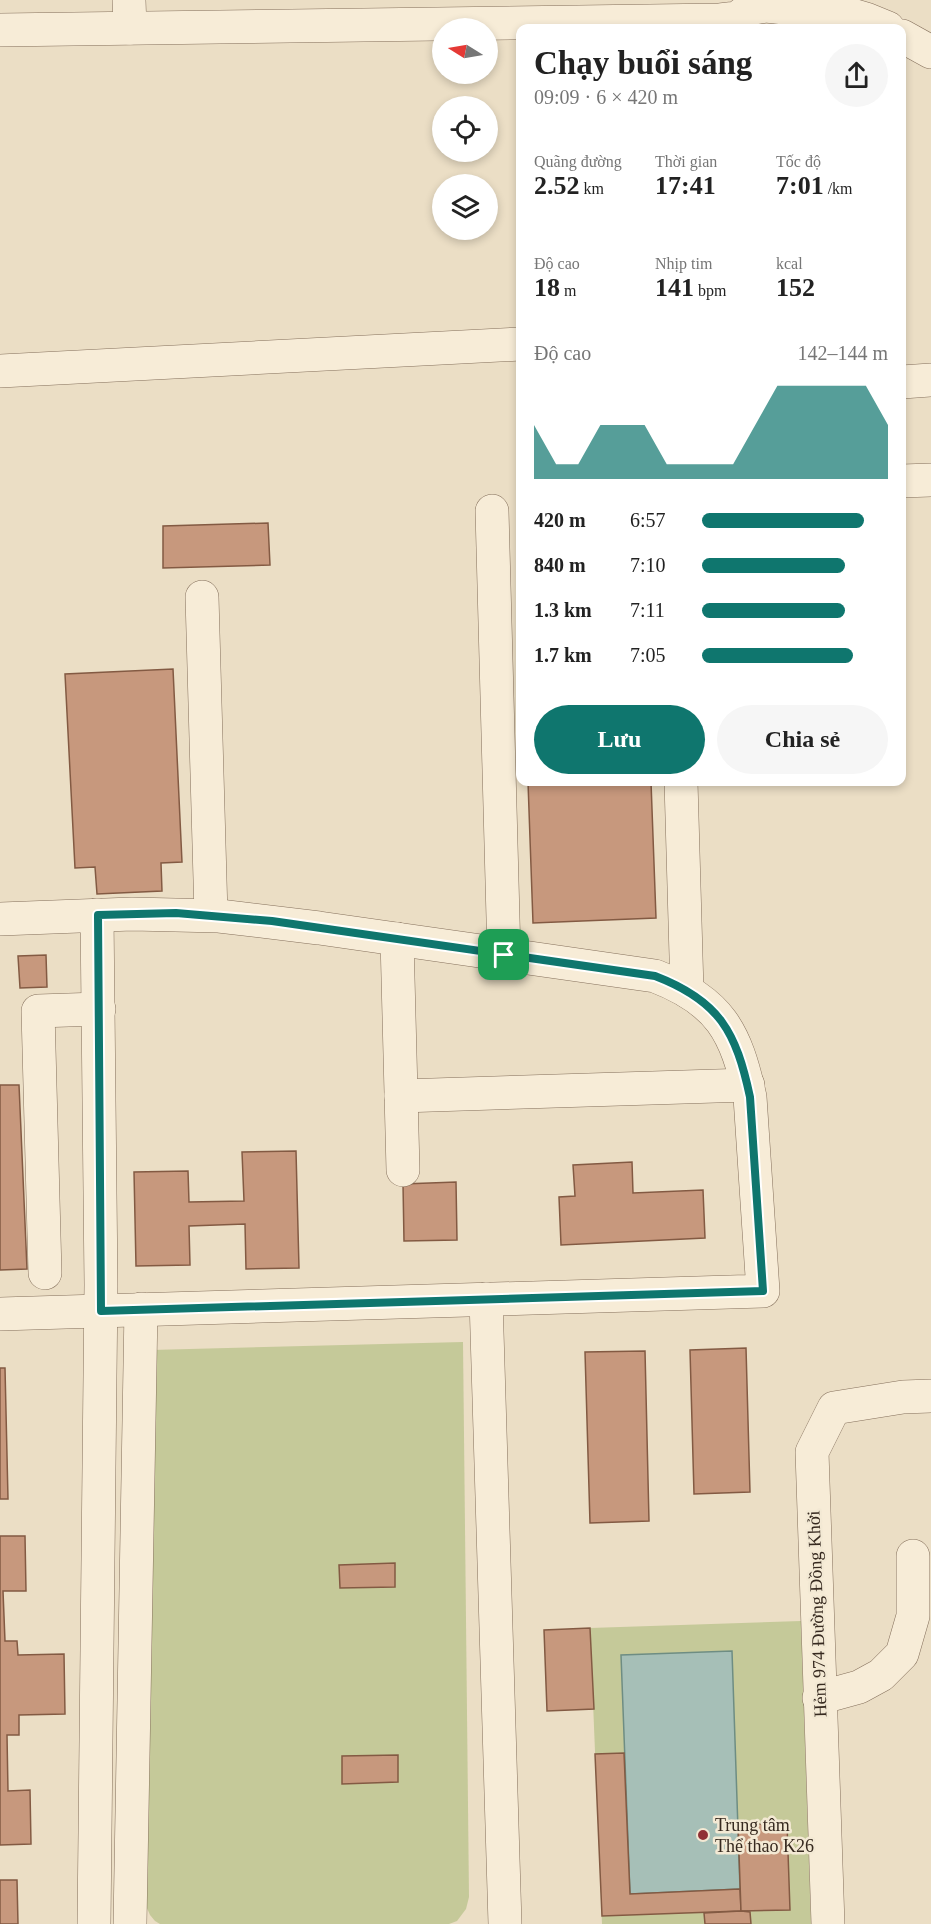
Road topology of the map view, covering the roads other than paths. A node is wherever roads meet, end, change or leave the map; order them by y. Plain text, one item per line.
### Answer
1 (130, 14) edge
2 (532, 17) edge
3 (878, 24) edge
4 (0, 30) edge
5 (906, 38) edge
6 (931, 52) edge
7 (516, 344) edge
8 (0, 371) edge
9 (931, 380) edge
10 (906, 382) edge
11 (931, 480) edge
12 (906, 481) edge
13 (492, 512) dead end
14 (202, 597) dead end
15 (681, 786) edge
16 (98, 915) junction
17 (211, 915) junction
18 (0, 919) edge
19 (397, 939) junction
20 (504, 955) junction
21 (687, 991) junction
22 (99, 1009) junction
23 (748, 1085) junction
24 (401, 1096) junction
25 (403, 1170) dead end
26 (45, 1273) dead end
27 (486, 1299) junction
28 (141, 1309) junction
29 (101, 1311) junction
30 (0, 1314) edge
31 (931, 1396) edge
32 (913, 1556) dead end
33 (819, 1698) junction
34 (94, 1924) edge
35 (130, 1924) edge
36 (505, 1924) edge
37 (828, 1924) edge

1 - 2 street
1 - 4 street
2 - 3 street
5 - 6 street
7 - 8 street
9 - 10 street
11 - 12 street
13 - 20 street
14 - 17 street
15 - 21 street
16 - 17 street
16 - 18 street
16 - 22 street
17 - 19 street
19 - 20 street
19 - 24 street
20 - 21 street
21 - 23 street
22 - 26 street
22 - 29 street
23 - 24 street
23 - 27 street
24 - 25 street
27 - 28 street
27 - 36 street
28 - 29 street
28 - 35 street
29 - 30 street
29 - 34 street
31 - 33 street, Hẻm 974 Đường Đồng Khởi
32 - 33 street
33 - 37 street, Hẻm 974 Đường Đồng Khởi

